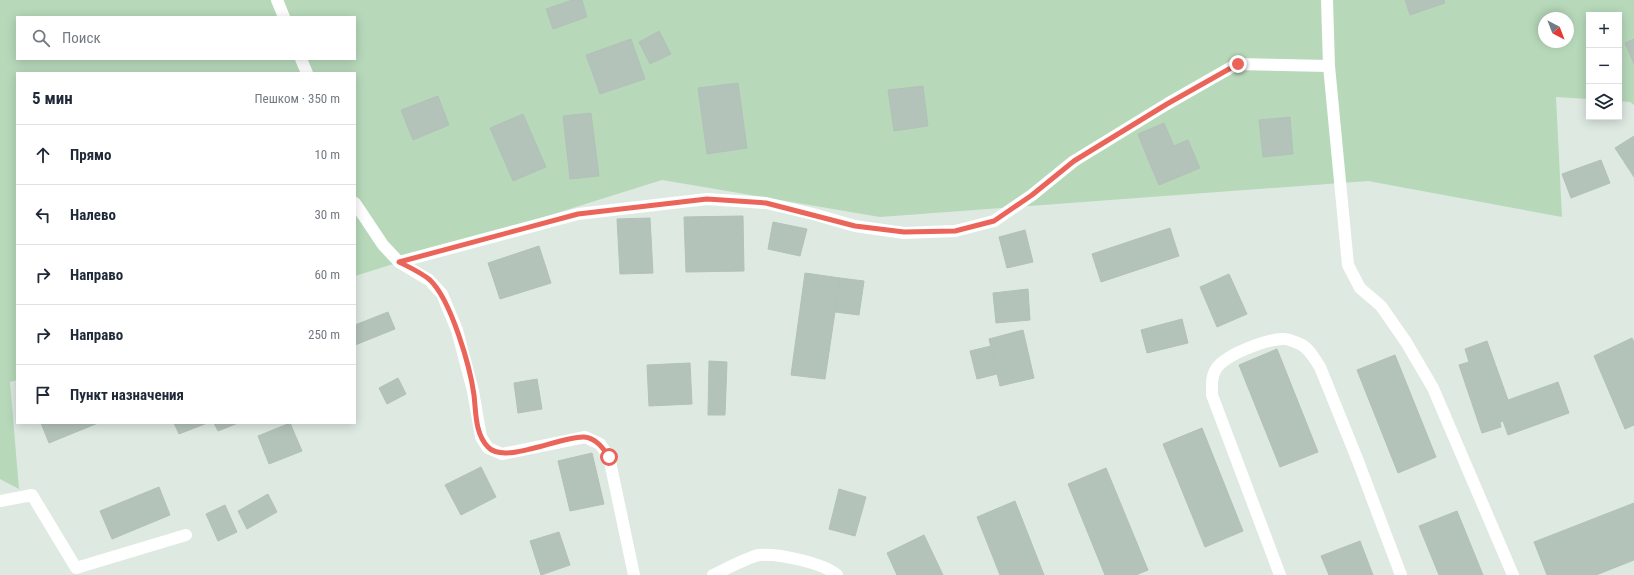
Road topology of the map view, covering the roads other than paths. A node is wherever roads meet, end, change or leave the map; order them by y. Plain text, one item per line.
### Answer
1 (277, 0) edge
2 (1327, 0) edge
3 (284, 16) edge
4 (301, 60) edge
5 (1329, 66) junction
6 (307, 72) edge
7 (356, 204) edge
8 (399, 262) junction
9 (0, 501) edge
10 (186, 534) dead end
11 (634, 575) edge
12 (713, 575) edge
13 (837, 575) edge
14 (1280, 575) edge
15 (1401, 575) edge
16 (1513, 575) edge

1 - 3 street
2 - 5 street
4 - 6 street
5 - 8 street
5 - 16 street
7 - 8 street
8 - 11 street
9 - 10 street
12 - 13 street
14 - 15 street

